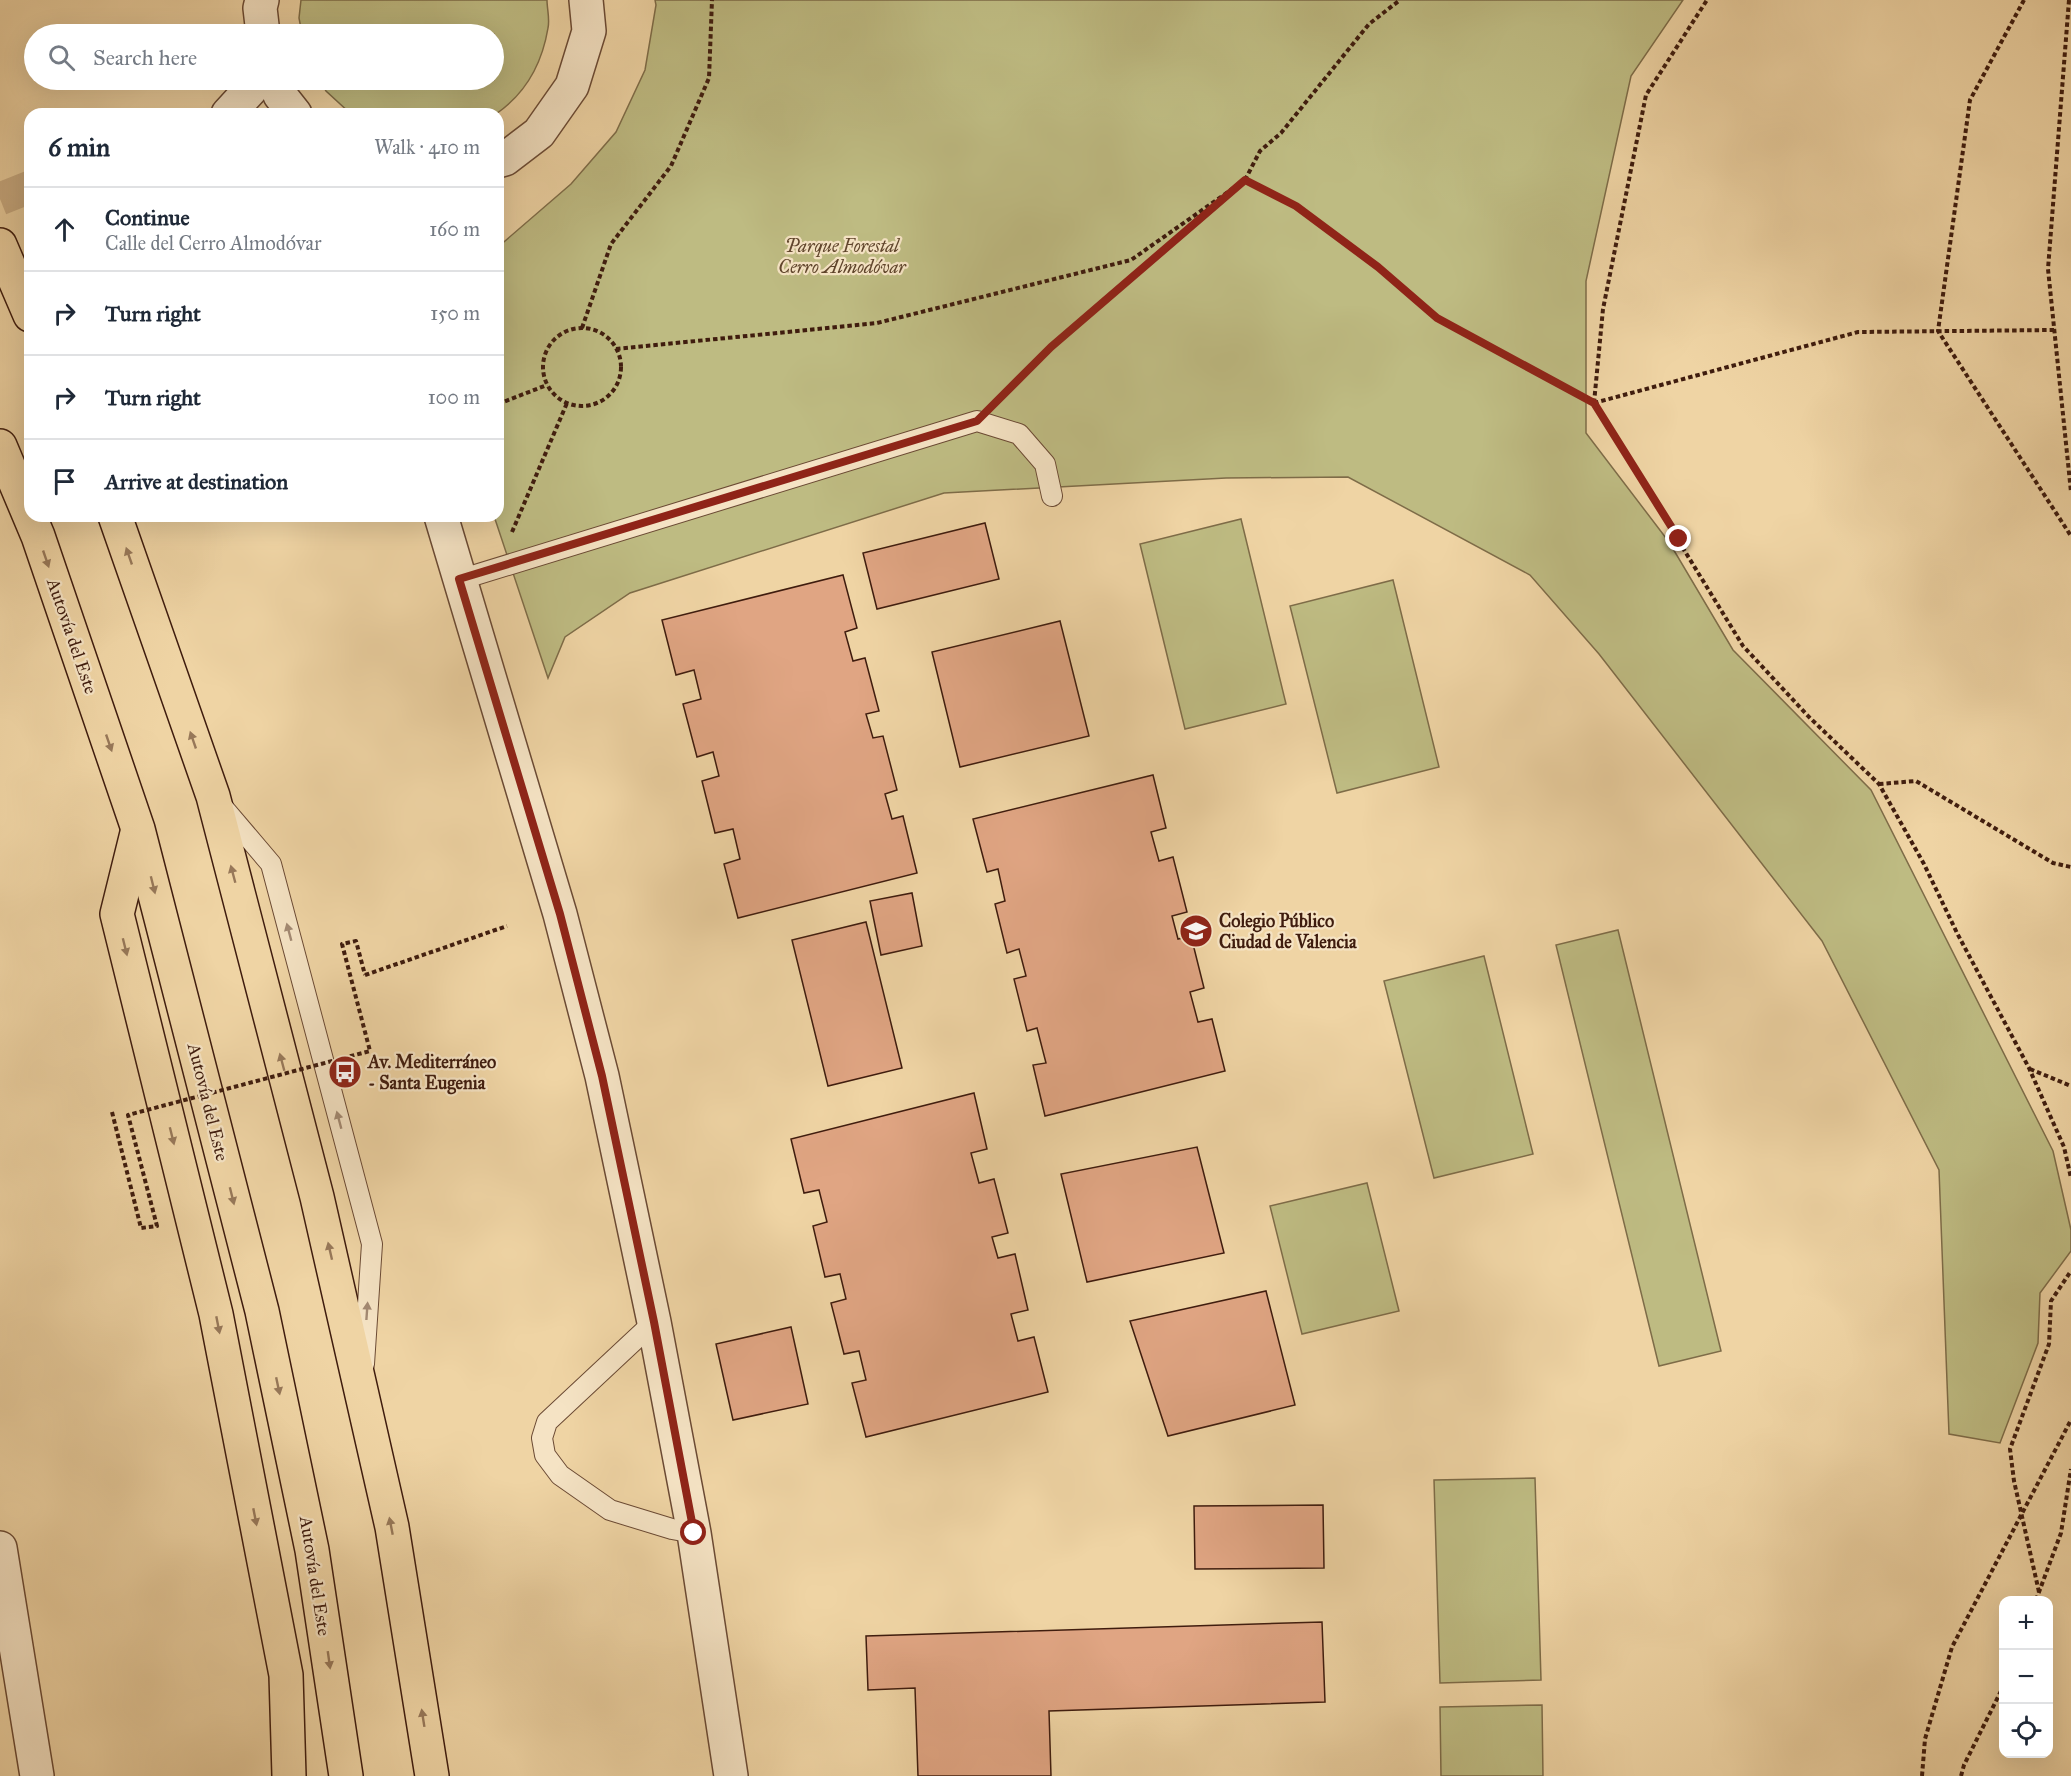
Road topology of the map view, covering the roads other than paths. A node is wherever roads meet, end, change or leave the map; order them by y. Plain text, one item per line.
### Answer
1 (262, 0) edge
2 (586, 0) edge
3 (262, 24) edge
4 (250, 90) edge
5 (278, 90) edge
6 (234, 108) edge
7 (290, 108) edge
8 (504, 159) edge
9 (0, 245) edge
10 (24, 301) edge
11 (0, 446) edge
12 (1052, 496) dead end
13 (24, 503) edge
14 (32, 522) edge
15 (117, 522) edge
16 (443, 522) edge
17 (459, 579) junction
18 (138, 829) junction
19 (654, 1322) junction
20 (694, 1533) junction
21 (0, 1548) edge
22 (37, 1776) edge
23 (289, 1776) edge
24 (346, 1776) edge
25 (432, 1776) edge
26 (731, 1776) edge

1 - 3 street
2 - 8 street
4 - 6 street
5 - 7 street
9 - 10 highway
11 -> 13 highway, Autovía del Este
12 - 17 lane
14 -> 18 highway, Autovía del Este
25 -> 15 highway
16 - 17 street
17 - 19 street
18 -> 23 highway
18 -> 24 highway, Autovía del Este
19 - 20 street
19 - 20 lane
20 - 26 street
21 - 22 street

